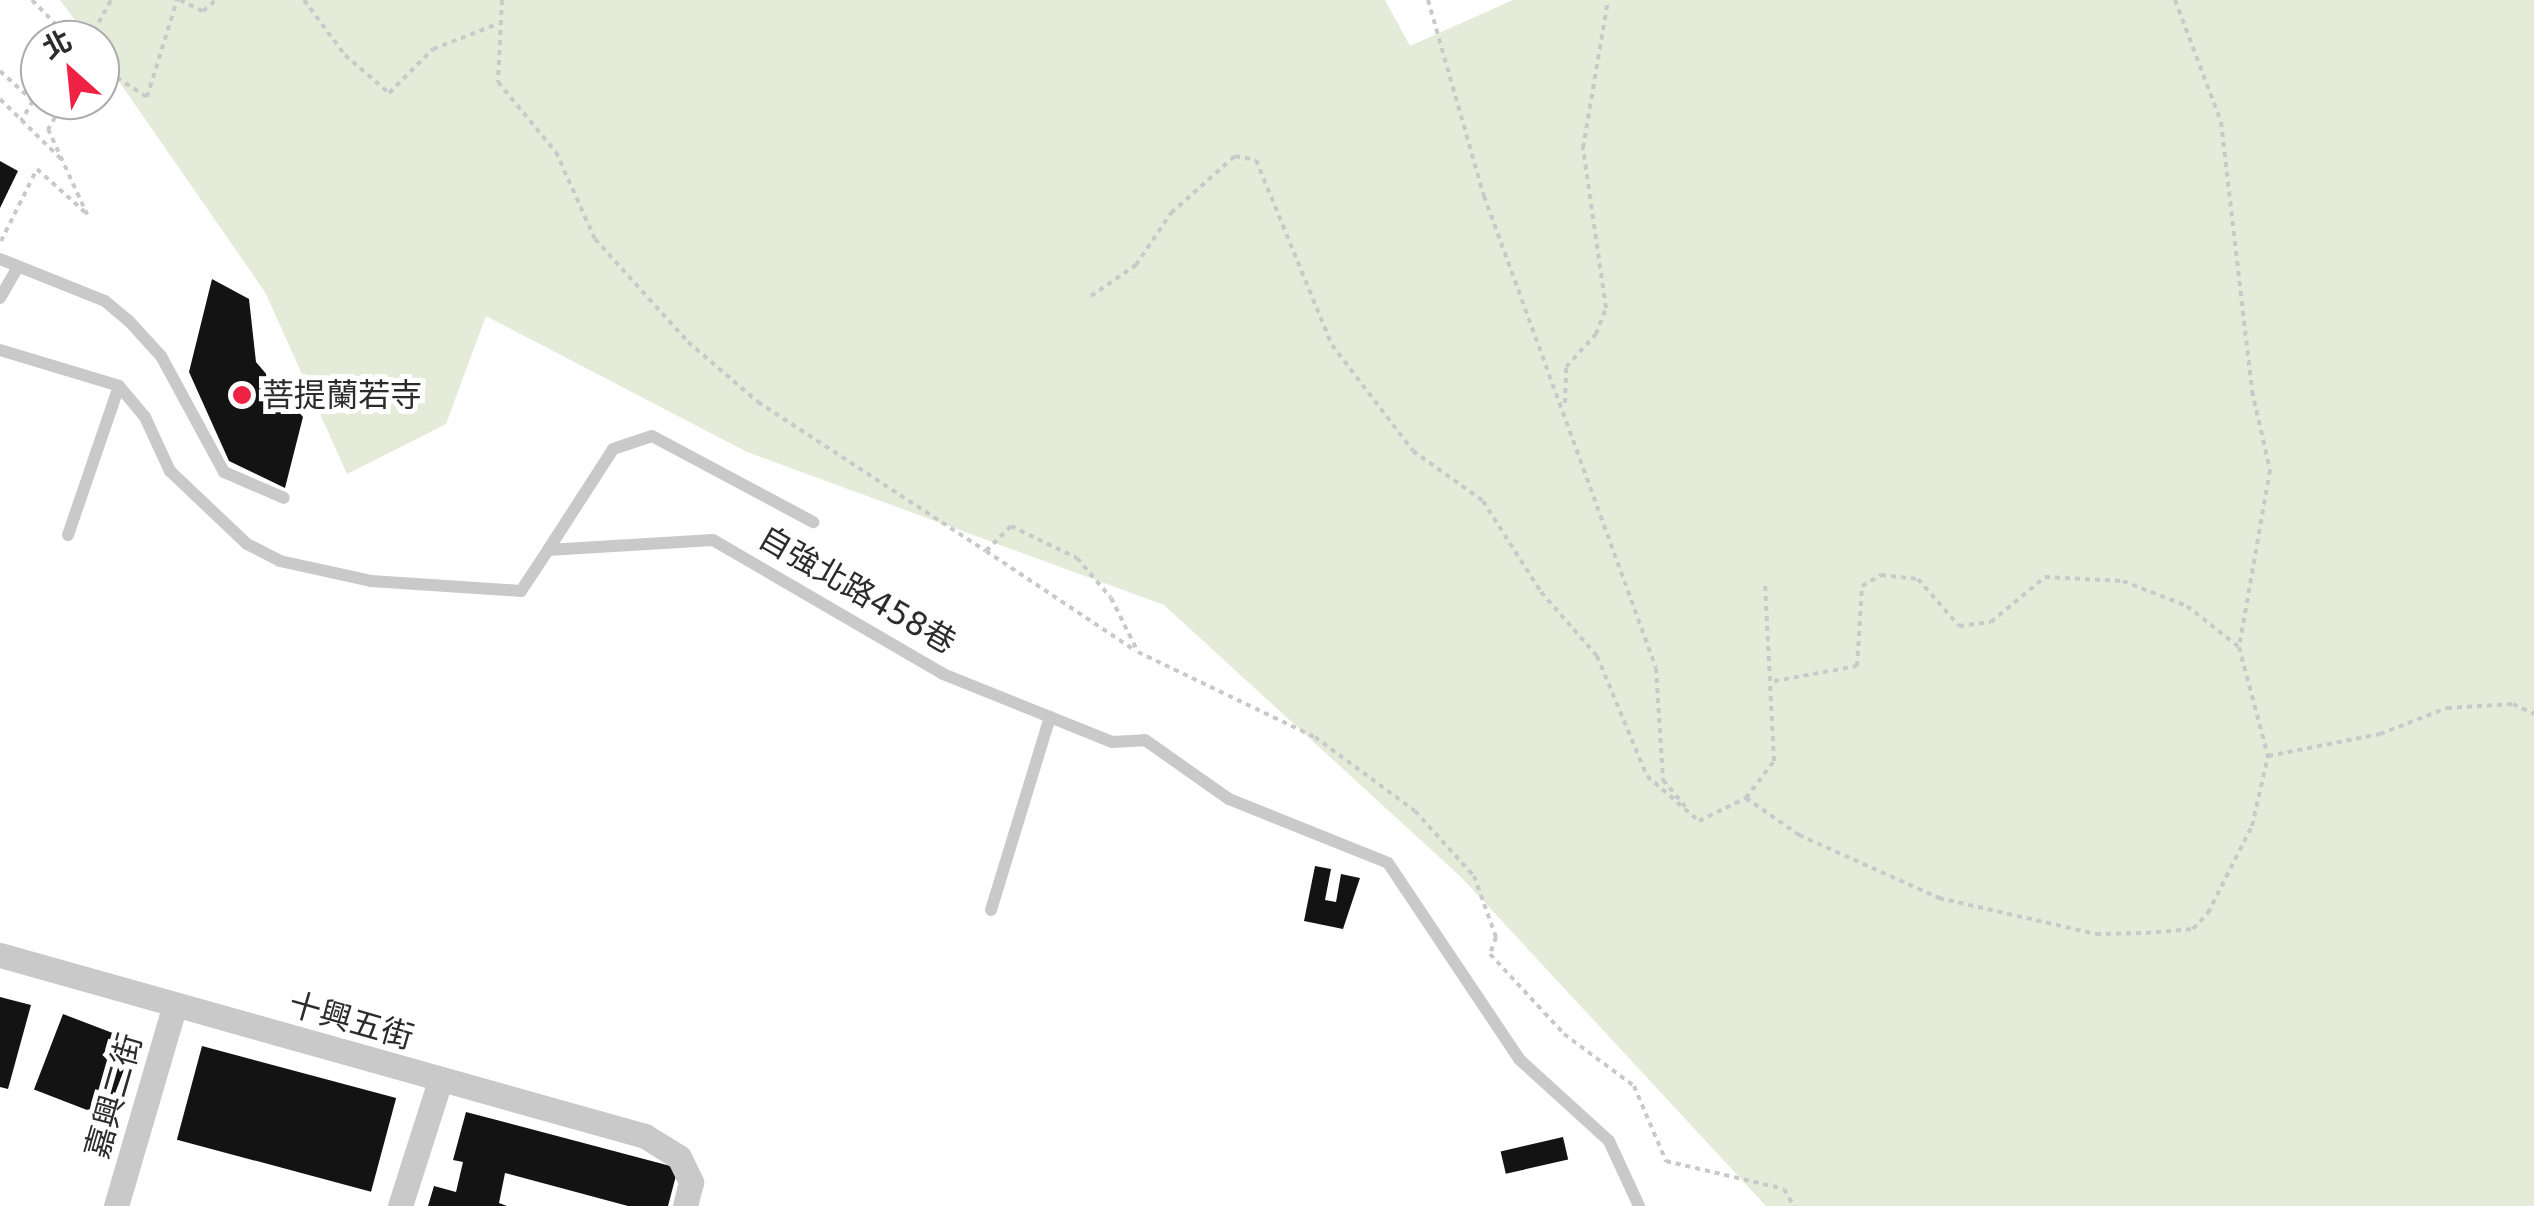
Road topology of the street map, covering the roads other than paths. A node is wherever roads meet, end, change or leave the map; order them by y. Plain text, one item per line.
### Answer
1 (0, 259) edge
2 (17, 268) junction
3 (0, 298) edge
4 (0, 350) edge
5 (119, 386) junction
6 (284, 498) dead end
7 (813, 522) dead end
8 (68, 535) dead end
9 (548, 550) junction
10 (1050, 717) junction
11 (990, 910) dead end
12 (0, 955) edge
13 (176, 1004) junction
14 (440, 1081) junction
15 (116, 1206) edge
16 (400, 1206) edge
17 (685, 1206) edge
18 (1640, 1206) edge

1 - 2 lane
2 - 3 lane
2 - 6 lane
4 - 5 lane
5 - 8 lane
5 - 9 lane
7 - 9 lane
9 - 10 lane, 自強北路458巷
10 - 11 lane
10 - 18 lane, 自強北路458巷
12 - 13 street, 十興五街
13 - 14 street, 十興五街
13 - 15 street, 嘉興二街
14 - 16 street
14 - 17 street, 十興五街

